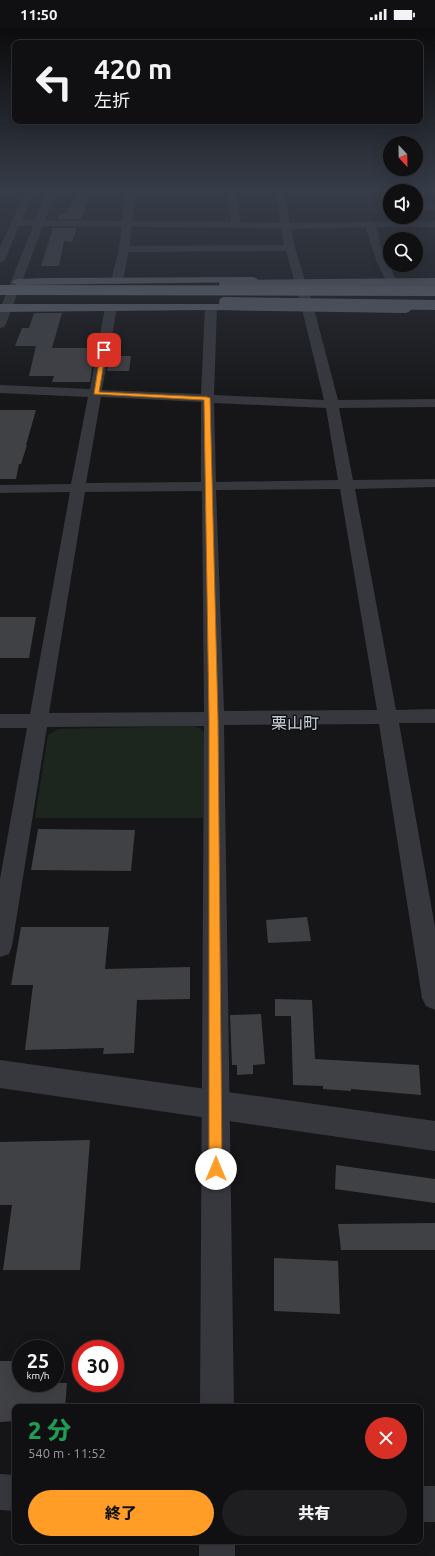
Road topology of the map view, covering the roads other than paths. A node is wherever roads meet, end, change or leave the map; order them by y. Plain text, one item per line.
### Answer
1 (24, 262) edge
2 (121, 262) edge
3 (294, 262) edge
4 (383, 262) edge
5 (298, 280) junction
6 (391, 280) junction
7 (117, 281) junction
8 (0, 282) edge
9 (17, 282) junction
10 (434, 282) edge
11 (0, 290) edge
12 (435, 290) edge
13 (435, 296) edge
14 (0, 297) edge
15 (435, 305) edge
16 (3, 308) edge
17 (111, 308) junction
18 (211, 308) junction
19 (308, 309) junction
20 (435, 309) edge
21 (0, 324) edge
22 (0, 389) edge
23 (96, 393) junction
24 (207, 398) junction
25 (435, 403) edge
26 (332, 404) junction
27 (435, 483) edge
28 (346, 484) junction
29 (210, 487) junction
30 (78, 488) junction
31 (0, 489) edge
32 (388, 716) junction
33 (435, 716) edge
34 (214, 719) junction
35 (38, 720) junction
36 (0, 721) edge
37 (0, 946) edge
38 (435, 998) edge
39 (0, 1074) edge
40 (216, 1106) junction
41 (435, 1136) edge
42 (216, 1404) edge
43 (0, 1492) edge
44 (12, 1493) edge
45 (423, 1504) edge
46 (435, 1504) edge
47 (217, 1544) edge
48 (217, 1556) edge

1 - 9 street
2 - 7 street
3 - 5 street
4 - 6 street
5 - 6 highway
5 - 7 highway
5 - 19 street
6 - 10 highway
7 - 9 highway
8 - 9 highway
9 - 10 highway, bridge
9 - 16 street
10 - 13 street
11 - 12 highway, bridge
13 - 14 highway
15 - 16 highway, bridge
16 - 17 highway
16 - 21 street
17 - 18 highway
17 - 23 street
18 - 19 highway
18 - 24 street
19 - 20 highway
19 - 26 street
22 - 23 street
23 - 24 street
23 - 30 street
24 - 26 street
24 - 29 street
25 - 26 street
26 - 28 street
27 - 28 street
28 - 29 street
28 - 32 street
29 - 30 street
29 - 34 street
30 - 31 street
30 - 35 street
32 - 33 street
32 - 34 street
32 - 38 street
34 - 35 street
34 - 40 street
35 - 36 street
35 - 37 street
39 - 40 street
40 - 41 street
40 - 42 street
43 - 44 street
45 - 46 street
47 - 48 street

